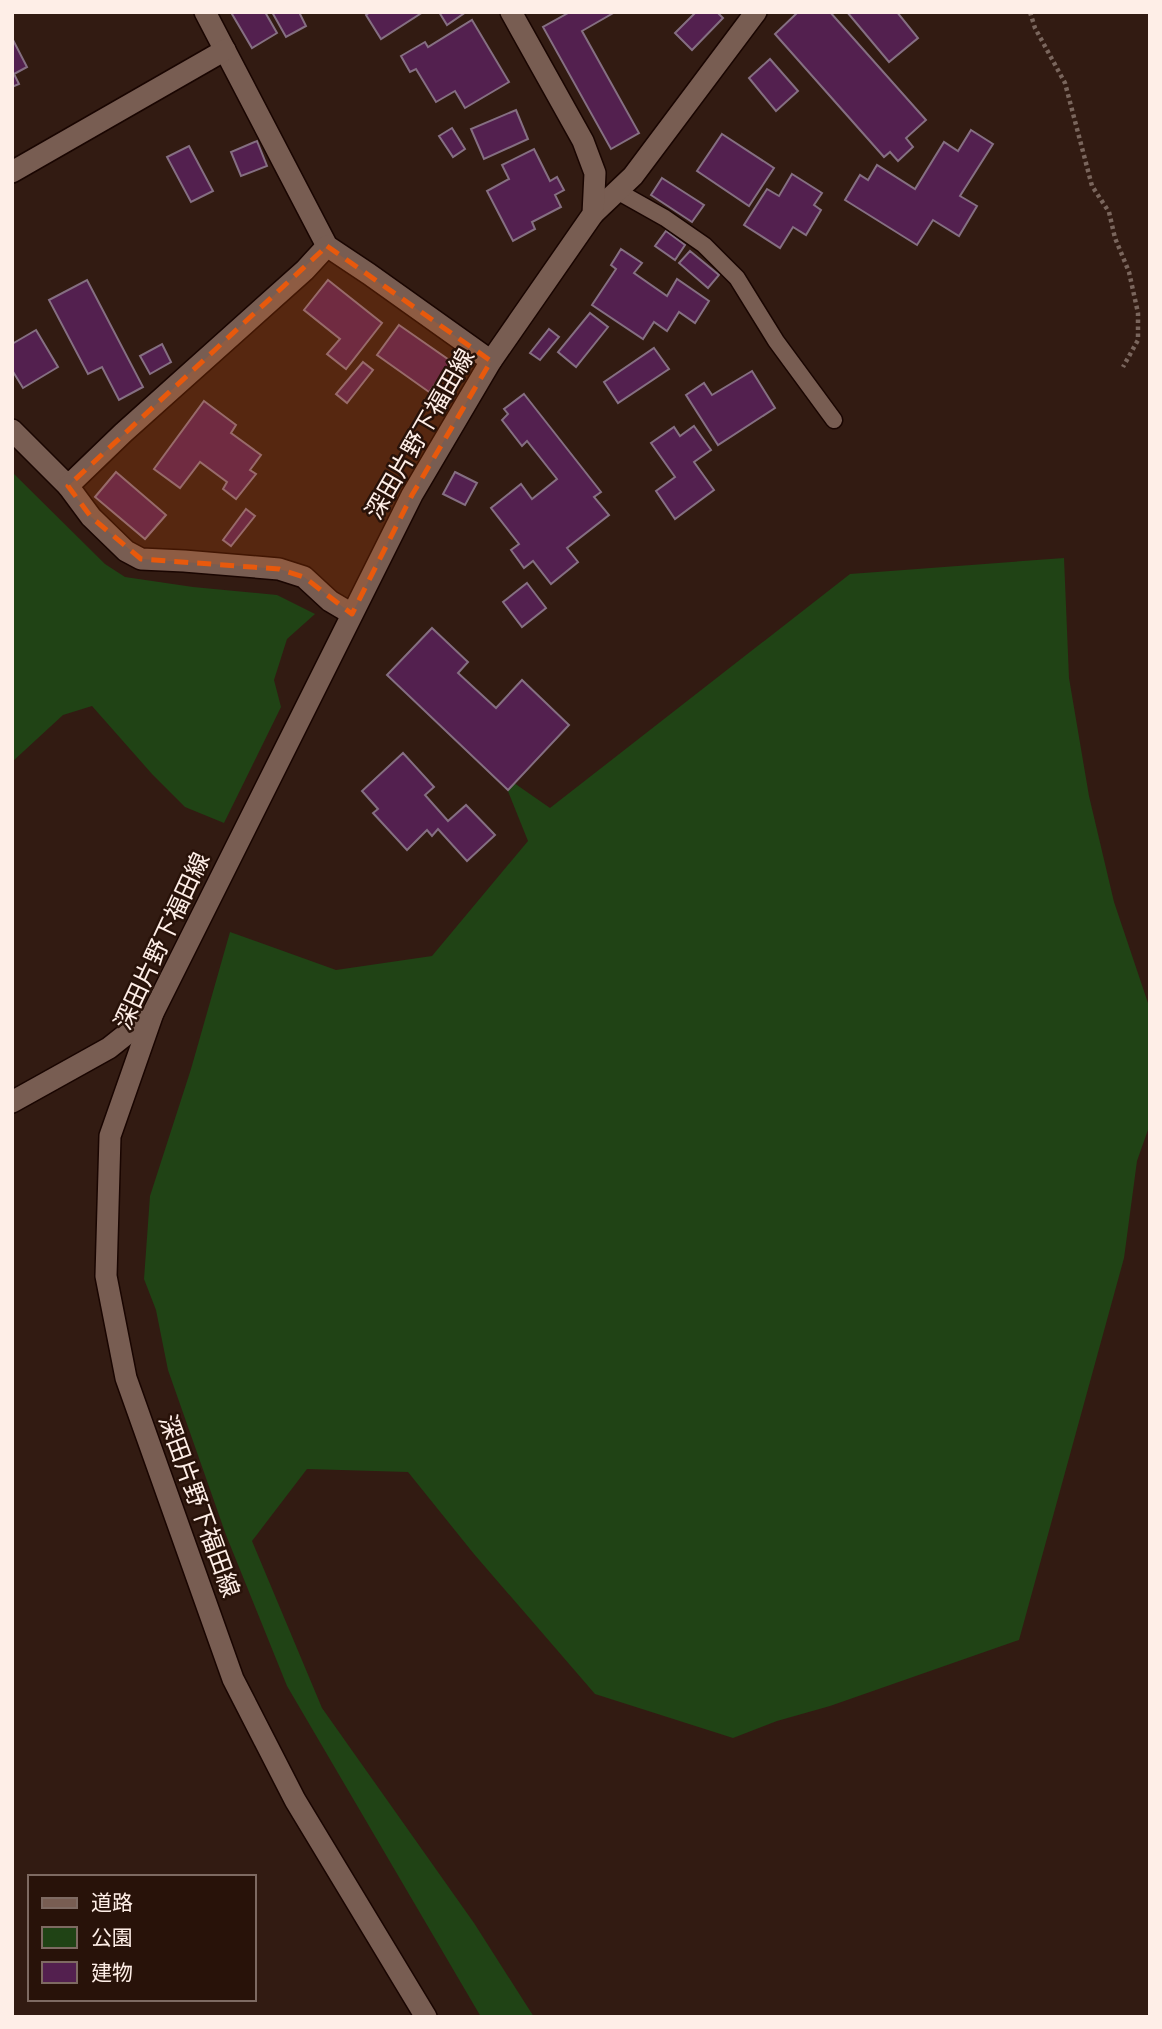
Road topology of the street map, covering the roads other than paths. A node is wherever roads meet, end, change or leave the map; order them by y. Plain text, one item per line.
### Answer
1 (205, 12) edge
2 (511, 12) edge
3 (756, 12) edge
4 (225, 50) junction
5 (12, 172) edge
6 (617, 191) junction
7 (593, 215) junction
8 (327, 246) junction
9 (491, 361) junction
10 (834, 420) dead end
11 (12, 430) edge
12 (68, 486) junction
13 (352, 614) junction
14 (153, 1013) junction
15 (12, 1102) edge
16 (426, 2017) edge

1 - 4 main road
2 - 7 main road
3 - 6 main road, 深田片野下福田線
4 - 5 main road
4 - 8 main road
6 - 7 main road, 深田片野下福田線
6 - 10 lane
7 - 9 main road, 深田片野下福田線
8 - 9 main road
8 - 12 main road
9 - 13 main road, 深田片野下福田線
11 - 12 main road
12 - 13 main road
13 - 14 main road, 深田片野下福田線
14 - 15 main road
14 - 16 main road, 深田片野下福田線

